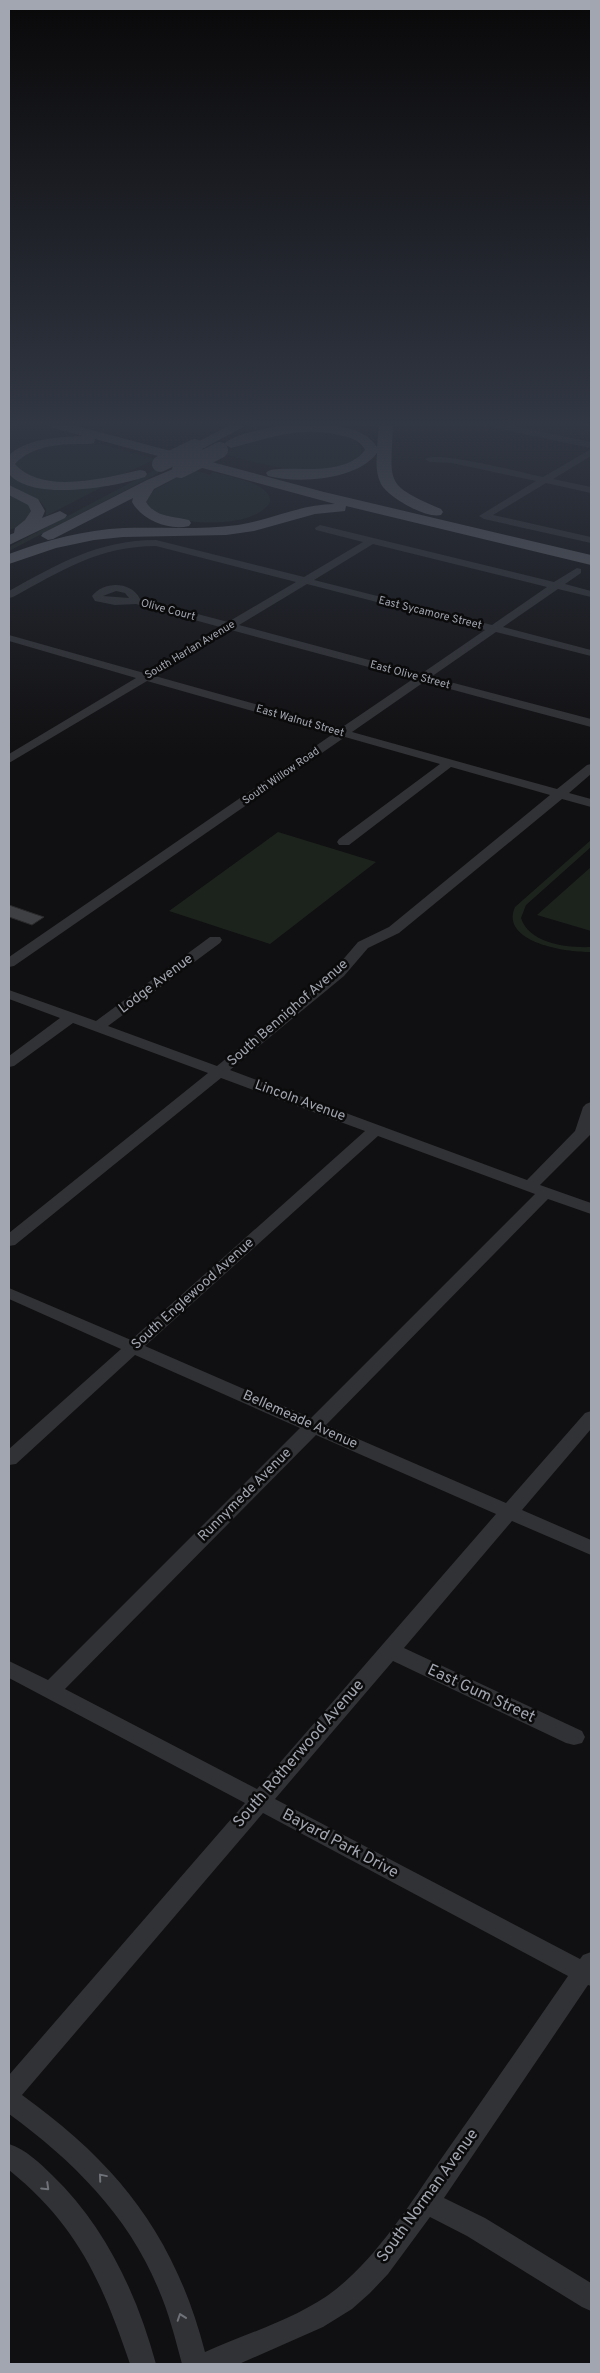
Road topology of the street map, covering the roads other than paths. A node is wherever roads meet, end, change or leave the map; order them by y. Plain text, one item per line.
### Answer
1 (51, 536) edge
2 (96, 536) edge
3 (350, 536) edge
4 (488, 536) edge
5 (525, 536) edge
6 (572, 536) edge
7 (591, 540) edge
8 (371, 541) junction
9 (591, 551) edge
10 (9, 557) edge
11 (591, 560) edge
12 (577, 571) dead end
13 (305, 581) junction
14 (556, 586) junction
15 (591, 594) edge
16 (9, 595) edge
17 (136, 601) dead end
18 (230, 627) junction
19 (494, 629) junction
20 (9, 638) edge
21 (591, 653) edge
22 (146, 677) junction
23 (423, 678) junction
24 (591, 723) edge
25 (343, 733) junction
26 (9, 759) edge
27 (449, 763) junction
28 (591, 768) edge
29 (559, 794) junction
30 (591, 803) edge
31 (344, 842) dead end
32 (215, 940) dead end
33 (9, 963) edge
34 (9, 994) edge
35 (72, 1017) junction
36 (97, 1027) junction
37 (9, 1063) edge
38 (219, 1072) junction
39 (591, 1107) edge
40 (376, 1129) junction
41 (586, 1130) edge
42 (538, 1189) junction
43 (591, 1209) edge
44 (9, 1241) edge
45 (9, 1293) edge
46 (133, 1347) junction
47 (591, 1417) edge
48 (314, 1426) junction
49 (9, 1459) edge
50 (509, 1512) junction
51 (591, 1548) edge
52 (389, 1650) junction
53 (9, 1669) edge
54 (50, 1691) junction
55 (574, 1737) dead end
56 (258, 1801) junction
57 (589, 1970) edge
58 (9, 2092) edge
59 (9, 2100) edge
60 (9, 2155) edge
61 (426, 2202) junction
62 (591, 2298) edge
63 (143, 2364) edge
64 (194, 2364) edge
65 (208, 2364) edge

1 - 10 highway
2 - 10 highway
3 - 8 street
4 - 11 highway
5 - 9 highway
6 - 7 street
8 - 13 street, South Harlan Avenue
8 - 14 street
12 - 14 street, South Willow Road
13 - 16 street, East Sycamore Street
13 - 18 street, South Harlan Avenue
13 - 19 street, East Sycamore Street
14 - 15 street
14 - 19 street, South Willow Road
17 - 18 street, Olive Court
18 - 22 street, South Harlan Avenue
18 - 23 street, East Olive Street
19 - 21 street, East Sycamore Street
19 - 23 street, South Willow Road
20 - 22 street, East Walnut Street
22 - 25 street, East Walnut Street
22 - 26 street, South Harlan Avenue
23 - 24 street, East Olive Street
23 - 25 street, South Willow Road
25 - 27 street, East Walnut Street
25 - 33 street, South Willow Road
27 - 29 street, East Walnut Street
27 - 31 street
28 - 29 street, South Bennighof Avenue
29 - 30 street, East Walnut Street
29 - 38 street, South Bennighof Avenue
32 - 36 street, Lodge Avenue
34 - 35 street, Lincoln Avenue
35 - 36 street, Lincoln Avenue
35 - 37 street
36 - 38 street, Lincoln Avenue
38 - 40 street, Lincoln Avenue
38 - 44 street, South Bennighof Avenue
39 - 41 street, Runnymede Avenue
40 - 42 street, Lincoln Avenue
40 - 46 street, South Englewood Avenue
41 - 42 street, Runnymede Avenue
42 - 43 street, Lincoln Avenue
42 - 48 street, Runnymede Avenue
45 - 46 street, Bellemeade Avenue
46 - 48 street, Bellemeade Avenue
46 - 49 street, South Englewood Avenue
47 - 50 street, South Rotherwood Avenue
48 - 50 street, Bellemeade Avenue
48 - 54 street, Runnymede Avenue
50 - 51 street, Bellemeade Avenue
50 - 52 street, South Rotherwood Avenue
52 - 55 street, East Gum Street
52 - 56 street, South Rotherwood Avenue
53 - 54 street, Bayard Park Drive
54 - 56 street, Bayard Park Drive
56 - 57 street, Bayard Park Drive
56 - 58 street, South Rotherwood Avenue
57 - 61 street, South Norman Avenue
64 -> 59 street
60 -> 63 street
61 - 62 street
61 - 65 street, South Norman Avenue

